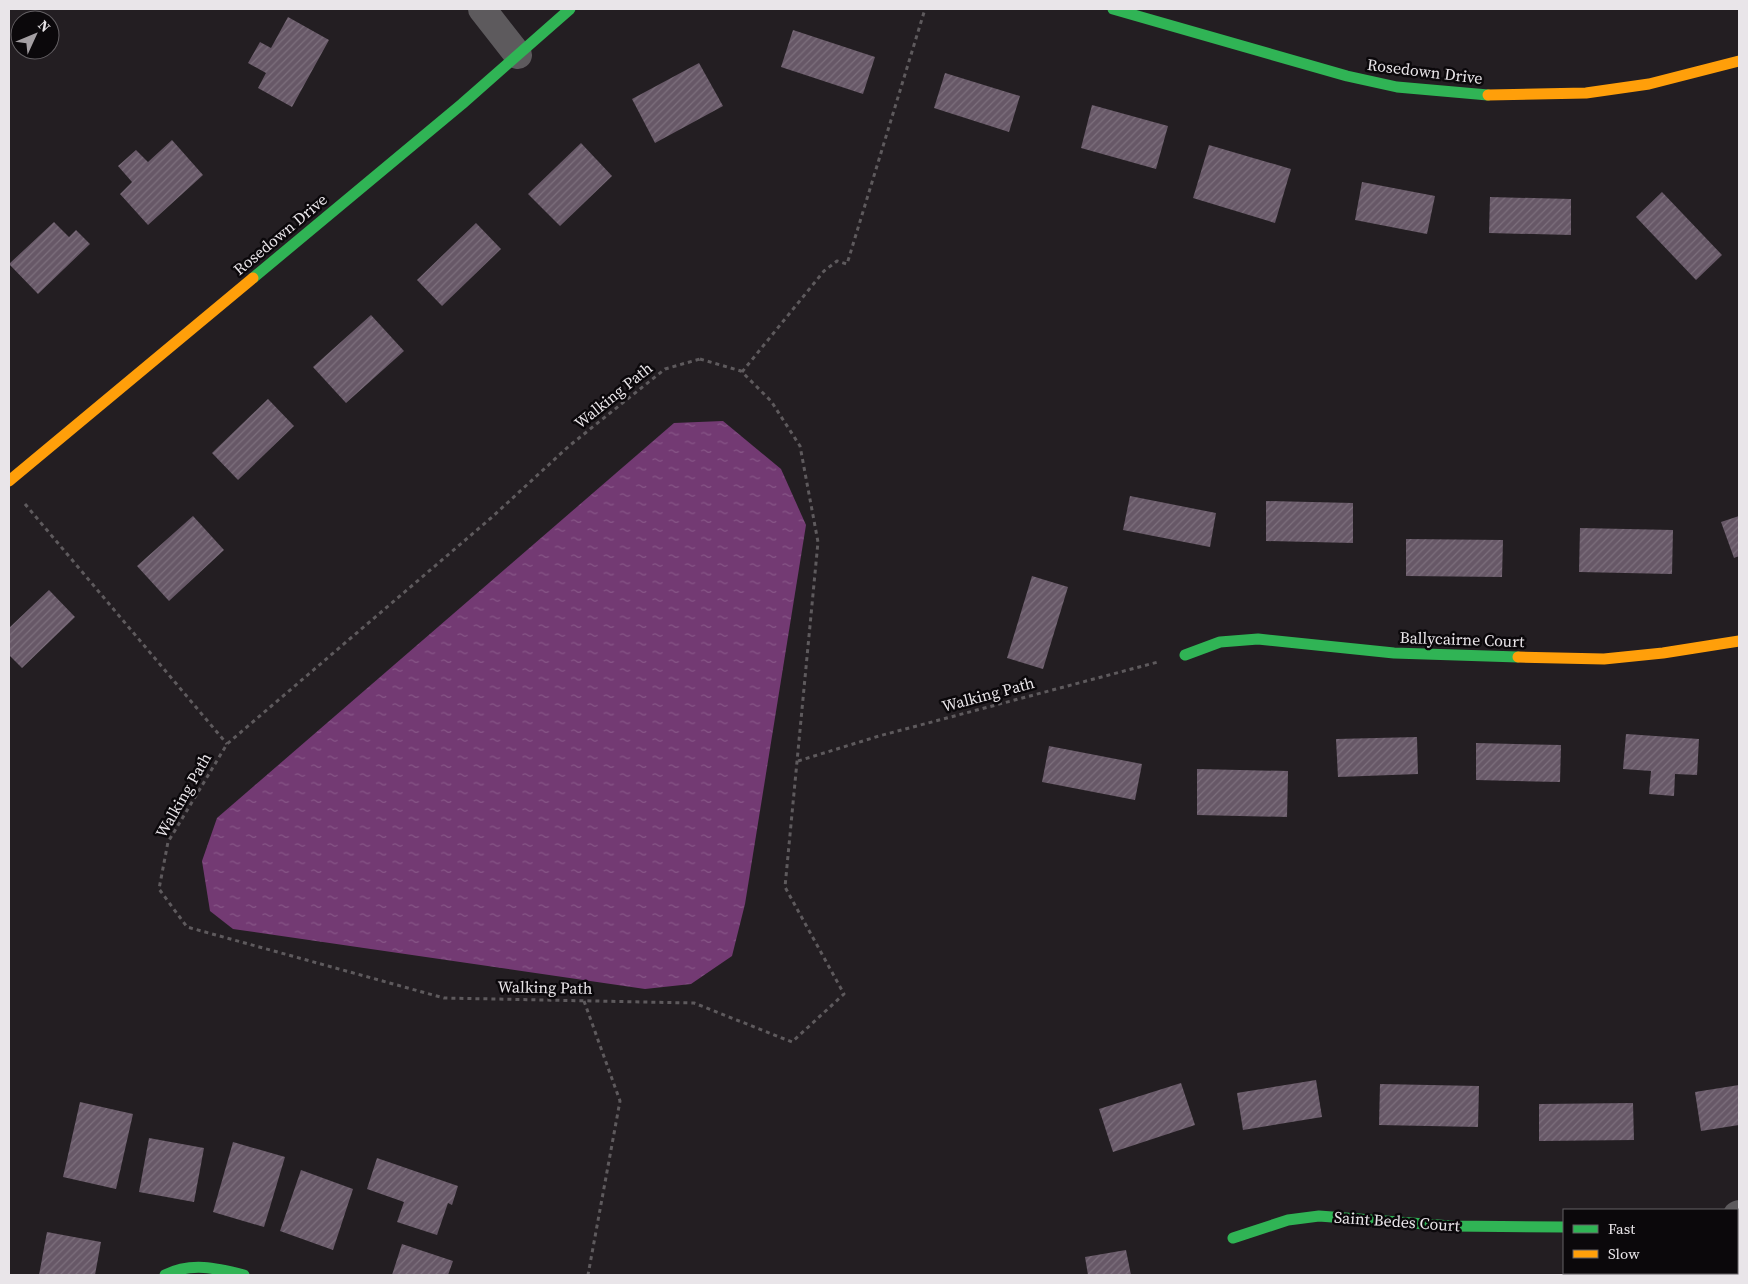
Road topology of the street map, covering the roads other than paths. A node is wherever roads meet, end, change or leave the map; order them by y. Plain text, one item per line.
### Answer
1 (482, 9) edge
2 (570, 9) edge
3 (1113, 9) edge
4 (518, 55) junction
5 (1739, 61) edge
6 (9, 481) edge
7 (1739, 641) edge
8 (1185, 655) road end
9 (1563, 1227) edge
10 (1233, 1238) dead end
11 (165, 1275) edge
12 (244, 1275) edge

1 - 4 street
2 - 4 street, Rosedown Drive
3 - 5 street, Rosedown Drive
4 - 6 street, Rosedown Drive
7 - 8 street, Ballycairne Court
9 - 10 street, Saint Bedes Court
11 - 12 street

